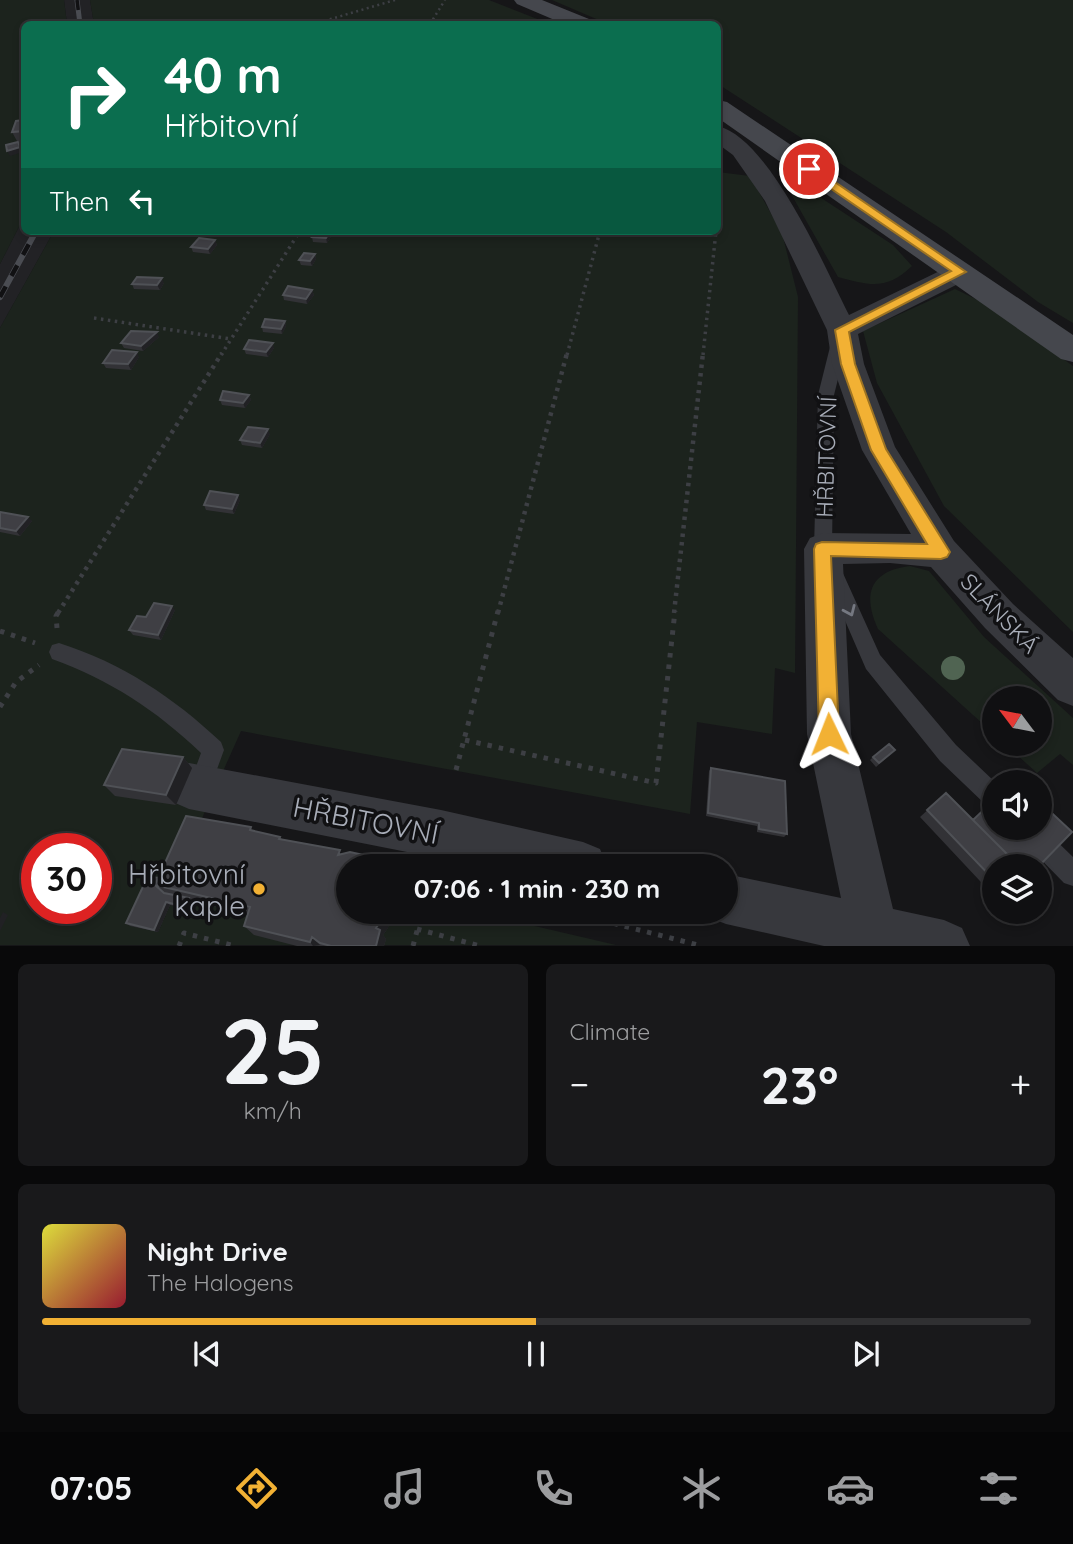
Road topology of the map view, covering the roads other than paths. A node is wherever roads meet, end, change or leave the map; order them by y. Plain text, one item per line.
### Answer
1 (524, 0) edge
2 (574, 21) edge
3 (721, 109) edge
4 (721, 135) edge
5 (960, 272) junction
6 (842, 330) junction
7 (1073, 351) edge
8 (822, 549) junction
9 (941, 552) junction
10 (59, 652) road end
11 (1073, 686) edge
12 (982, 786) edge
13 (194, 787) joint
14 (1038, 840) edge
15 (530, 854) edge
16 (1073, 874) edge
17 (738, 902) edge
18 (873, 932) junction
19 (944, 946) edge

1 - 2 main road
3 - 5 main road
4 - 6 street, SLÁNSKÁ
5 - 6 street
5 - 7 main road
6 - 8 lane, HŘBITOVNÍ
6 - 9 street, SLÁNSKÁ
8 - 9 street, HŘBITOVNÍ
8 -> 12 lane, HŘBITOVNÍ
8 - 18 street, HŘBITOVNÍ
9 - 11 street, SLÁNSKÁ
10 - 13 lane
13 - 15 street, HŘBITOVNÍ
14 - 16 lane
17 - 18 street
18 - 19 street

